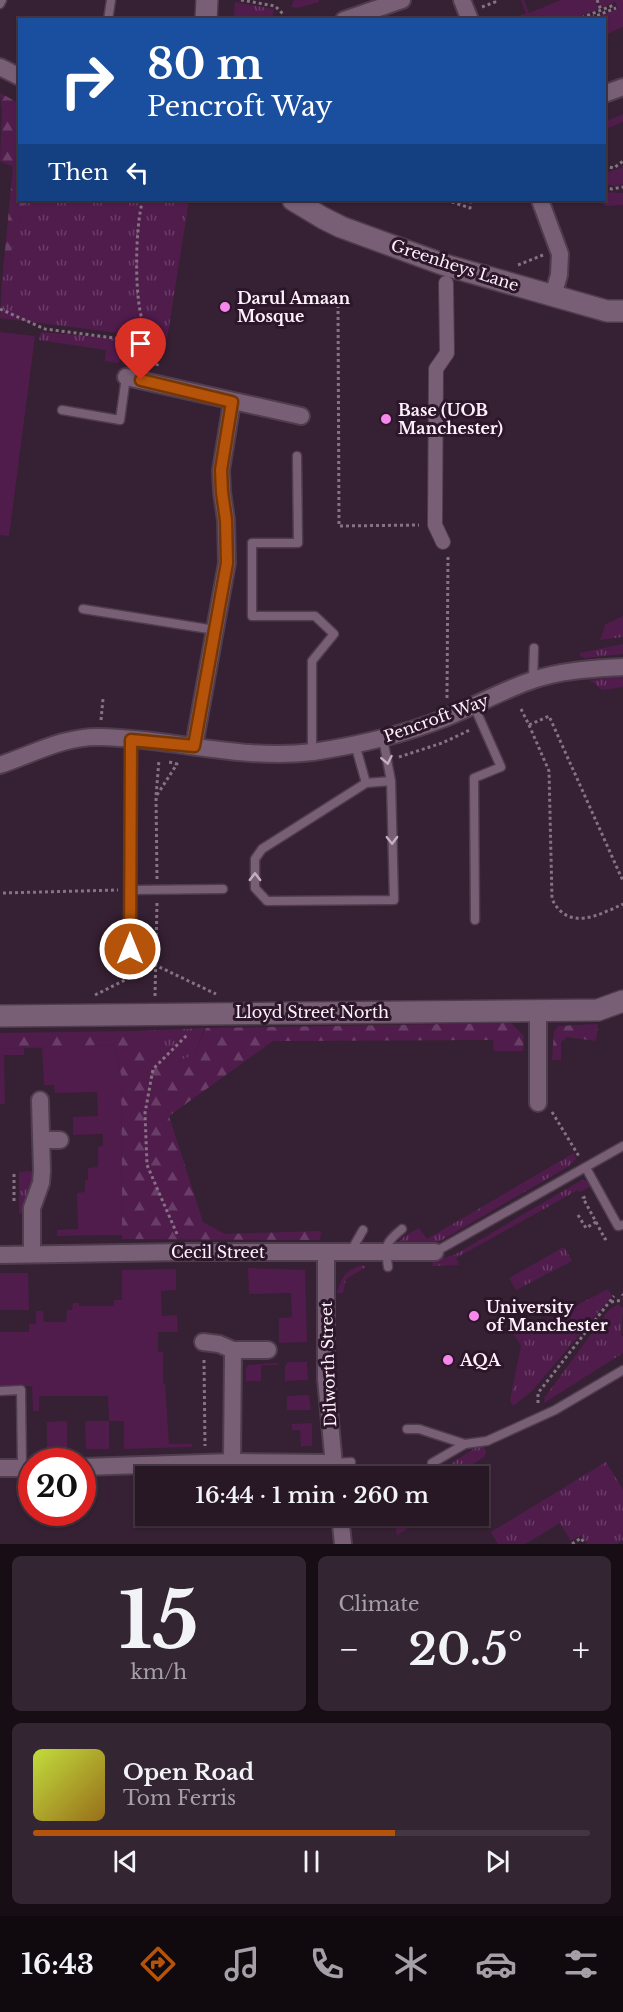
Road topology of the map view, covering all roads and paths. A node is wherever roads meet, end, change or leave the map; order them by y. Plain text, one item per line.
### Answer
1 (111, 0) edge
2 (207, 0) edge
3 (241, 0) edge
4 (402, 0) edge
5 (462, 0) edge
6 (494, 0) edge
7 (597, 0) edge
8 (601, 10) junction
9 (473, 14) edge
10 (284, 15) dead end
11 (108, 18) edge
12 (206, 18) edge
13 (350, 18) edge
14 (581, 18) edge
15 (588, 18) edge
16 (0, 67) edge
17 (18, 75) edge
18 (623, 87) edge
19 (606, 93) edge
20 (623, 161) edge
21 (606, 166) edge
22 (623, 187) edge
23 (606, 188) edge
24 (143, 201) edge
25 (295, 201) edge
26 (449, 201) edge
27 (471, 201) edge
28 (540, 201) edge
29 (547, 253) dead end
30 (511, 267) dead end
31 (446, 283) dead end
32 (553, 296) junction
33 (338, 305) dead end
34 (0, 309) edge
35 (623, 311) edge
36 (160, 344) junction
37 (126, 377) joint
38 (155, 383) junction
39 (232, 402) junction
40 (62, 410) dead end
41 (301, 416) dead end
42 (297, 456) dead end
43 (435, 525) junction
44 (443, 542) joint
45 (83, 609) dead end
46 (215, 630) junction
47 (534, 648) dead end
48 (623, 666) edge
49 (533, 679) junction
50 (103, 699) dead end
51 (447, 702) dead end
52 (474, 706) junction
53 (521, 710) dead end
54 (529, 725) junction
55 (474, 729) dead end
56 (99, 737) junction
57 (383, 739) junction
58 (355, 744) junction
59 (131, 746) junction
60 (194, 746) junction
61 (312, 752) junction
62 (399, 757) dead end
63 (0, 765) edge
64 (391, 781) junction
65 (366, 783) junction
66 (156, 796) dead end
67 (623, 880) edge
68 (130, 890) junction
69 (223, 890) dead end
70 (3, 893) dead end
71 (623, 904) edge
72 (475, 921) dead end
73 (130, 949) dead end
74 (218, 995) dead end
75 (93, 997) dead end
76 (623, 1001) edge
77 (538, 1011) junction
78 (0, 1016) edge
79 (193, 1029) dead end
80 (40, 1100) dead end
81 (538, 1103) joint
82 (42, 1140) junction
83 (60, 1140) dead end
84 (623, 1146) edge
85 (586, 1168) junction
86 (14, 1174) dead end
87 (15, 1206) dead end
88 (579, 1215) dead end
89 (596, 1222) junction
90 (623, 1225) edge
91 (402, 1228) dead end
92 (363, 1230) dead end
93 (180, 1240) dead end
94 (326, 1252) junction
95 (350, 1252) junction
96 (435, 1252) joint
97 (32, 1254) junction
98 (0, 1255) edge
99 (387, 1260) junction
100 (614, 1296) dead end
101 (623, 1296) edge
102 (612, 1302) junction
103 (203, 1347) joint
104 (233, 1350) junction
105 (268, 1350) dead end
106 (623, 1370) edge
107 (0, 1390) edge
108 (538, 1418) junction
109 (407, 1429) dead end
110 (465, 1444) junction
111 (25, 1448) edge
112 (206, 1451) dead end
113 (232, 1462) junction
114 (351, 1462) dead end
115 (432, 1463) dead end
116 (290, 1466) edge
117 (334, 1466) edge
118 (341, 1466) edge
119 (96, 1467) edge
120 (0, 1468) edge
121 (18, 1468) edge
122 (341, 1526) edge
123 (343, 1544) edge
124 (572, 1544) edge
125 (585, 1544) edge

1 - 11 lane
2 - 12 street
3 - 10 path
4 - 13 street
5 - 9 street
6 - 9 path
7 - 8 path
8 - 14 path
8 - 15 path
16 - 17 street
18 - 19 street
20 - 21 path
22 - 23 path
24 - 36 path
25 - 32 street, Greenheys Lane
26 - 27 path
28 - 32 street
29 - 30 path
31 - 43 street
32 - 35 street, Greenheys Lane
33 - 43 path
34 - 36 path
36 - 38 path
37 - 38 street
37 - 40 lane
38 - 39 street
39 - 41 street
39 - 46 street
42 - 61 lane
43 - 44 street
44 - 51 path
45 - 46 lane
46 - 60 street
47 - 49 lane
48 - 49 street, Pencroft Way
49 - 52 street, Pencroft Way
50 - 56 path
52 - 57 street, Pencroft Way
52 - 72 lane
53 - 54 path
54 - 67 path
54 - 71 path
55 - 62 path
56 - 59 street, Pencroft Way
56 - 63 street, Pencroft Way
57 - 58 street, Pencroft Way
57 -> 64 lane
58 - 61 street, Pencroft Way
58 - 65 lane
59 - 60 street, Pencroft Way
59 - 66 path
59 - 68 lane
60 - 61 street, Pencroft Way
64 - 65 lane
64 -> 65 lane
68 - 69 lane
68 - 70 path
68 - 73 lane
74 - 75 path
76 - 77 street, Lloyd Street North
77 - 78 street, Lloyd Street North
77 - 81 street
79 - 93 path
80 - 82 street
81 - 85 path
82 - 83 street
82 - 97 street
84 - 85 lane
85 - 90 lane
85 - 96 lane
86 - 87 path
88 - 89 path
89 - 89 path
91 - 99 lane
92 - 95 lane
94 - 95 street, Cecil Street
94 - 97 street, Cecil Street
94 - 117 street, Dilworth Street
95 - 99 street, Cecil Street
96 - 99 street, Cecil Street
97 - 98 street, Cecil Street
100 - 102 path
101 - 102 path
102 - 108 path
103 - 104 street
103 - 112 path
104 - 105 street
104 - 113 street
106 - 108 lane
107 - 111 lane
108 - 110 lane
109 - 110 lane
110 - 115 lane
113 - 116 street
113 - 119 street
114 - 118 lane
120 - 121 street
122 - 123 street
124 - 125 path

